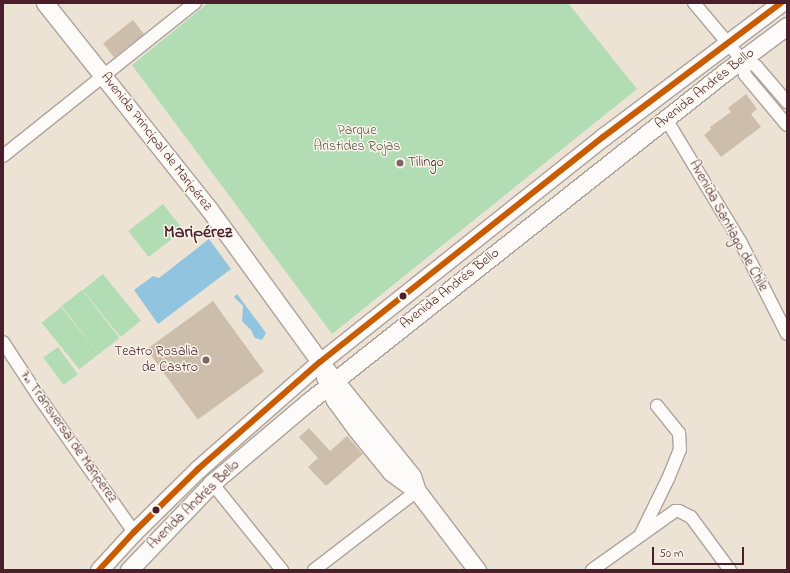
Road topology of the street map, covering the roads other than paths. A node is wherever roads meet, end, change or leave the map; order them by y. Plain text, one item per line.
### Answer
1 (45, 3) edge
2 (195, 3) edge
3 (694, 3) edge
4 (781, 3) edge
5 (180, 8) edge
6 (787, 26) edge
7 (729, 44) junction
8 (742, 60) junction
9 (104, 76) junction
10 (787, 102) edge
11 (666, 119) junction
12 (787, 125) edge
13 (3, 156) edge
14 (787, 334) edge
15 (3, 342) edge
16 (320, 362) junction
17 (332, 383) junction
18 (657, 406) dead end
19 (212, 483) junction
20 (417, 491) junction
21 (134, 532) junction
22 (640, 535) junction
23 (597, 568) edge
24 (99, 570) edge
25 (130, 570) edge
26 (282, 570) edge
27 (314, 570) edge
28 (478, 570) edge
29 (730, 570) edge

1 - 9 street, Avenida Principal de Maripérez
2 - 5 street
3 - 7 street
4 - 7 street, Avenida Andrés Bello
5 - 9 street
6 - 8 street, Avenida Andrés Bello
7 - 8 street
7 - 16 street, Avenida Andrés Bello
8 - 10 street
8 - 11 street, Avenida Andrés Bello
8 - 12 street
9 - 13 street
9 - 16 street, Avenida Principal de Maripérez
11 - 14 street, Avenida Santiago de Chile
11 - 17 street, Avenida Andrés Bello
15 - 21 street, 7.ª Transversal de Maripérez
16 - 17 street, Avenida Principal de Maripérez
16 - 21 street, Avenida Andrés Bello
17 - 19 street, Avenida Andrés Bello
17 - 20 street, Avenida Principal de Maripérez
18 - 22 street
19 - 25 street, Avenida Andrés Bello
19 - 26 street
20 - 27 street
20 - 28 street, Avenida Principal de Maripérez
21 - 24 street, Avenida Andrés Bello
22 - 23 street
22 - 29 street

